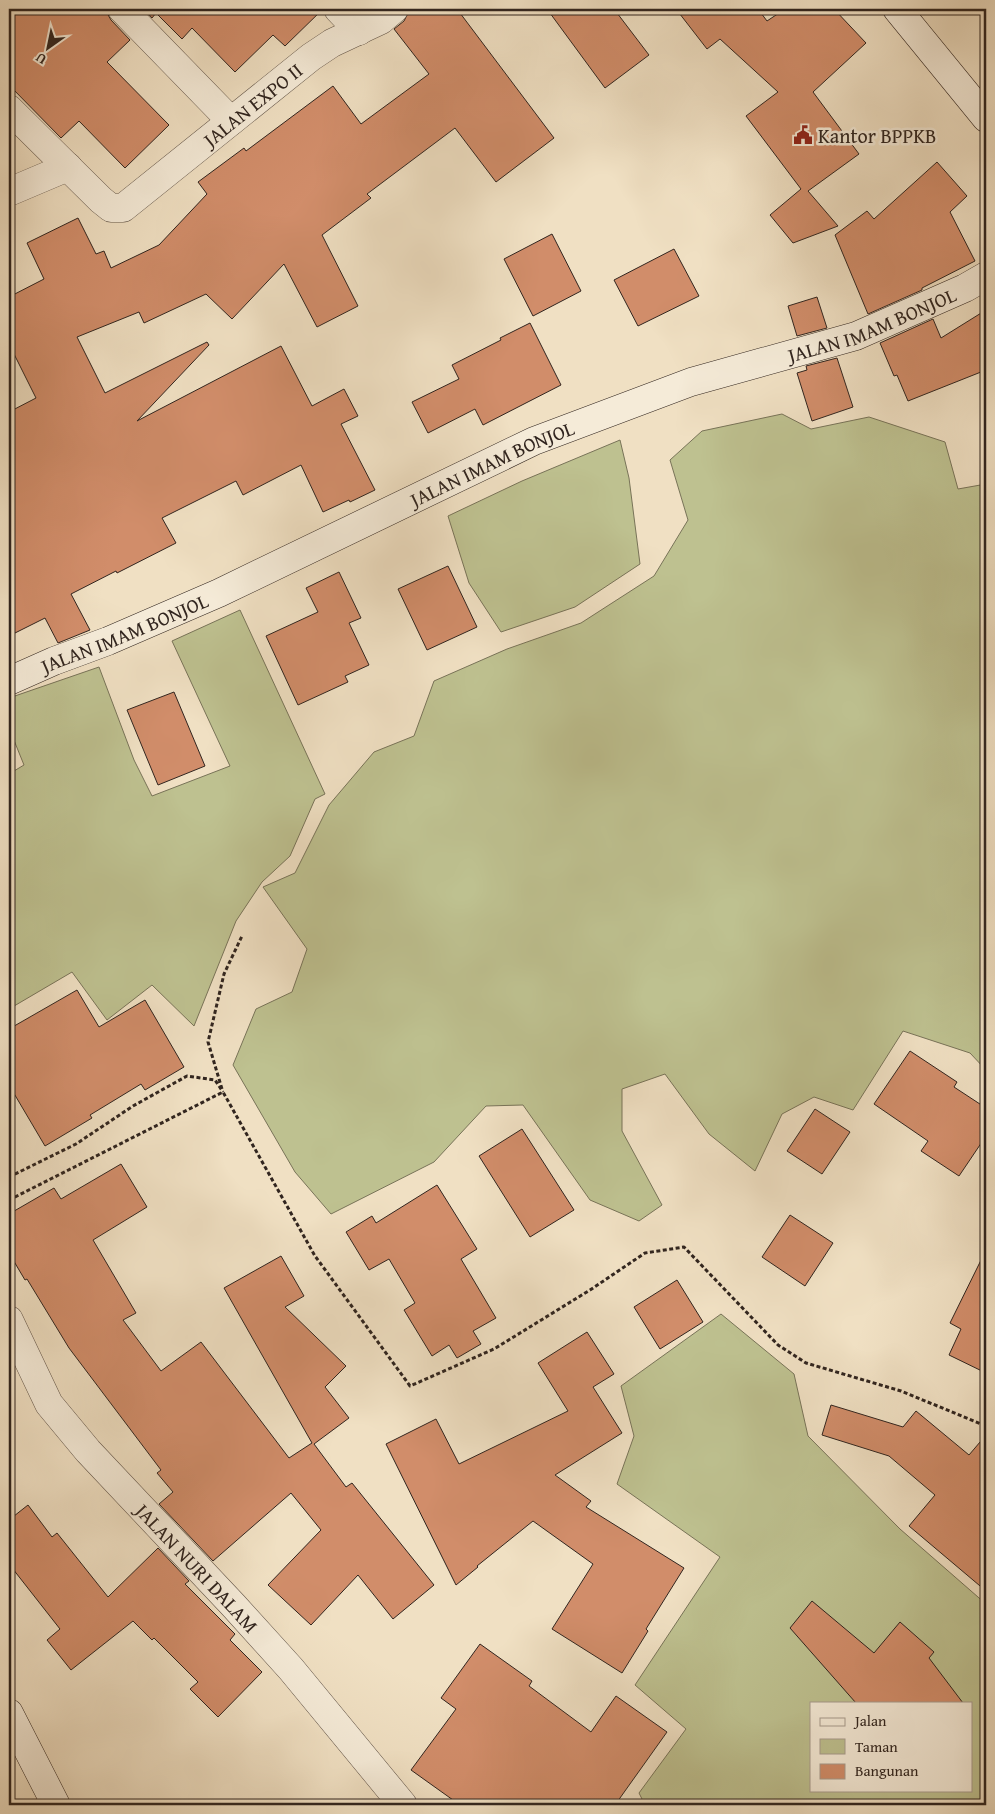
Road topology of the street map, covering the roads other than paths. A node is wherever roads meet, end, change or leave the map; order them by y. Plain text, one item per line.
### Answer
1 (122, 9) edge
2 (338, 9) edge
3 (394, 9) edge
4 (896, 9) edge
5 (359, 31) junction
6 (9, 109) edge
7 (986, 118) edge
8 (231, 121) junction
9 (68, 168) junction
10 (9, 192) edge
11 (986, 276) edge
12 (9, 681) edge
13 (9, 1320) edge
14 (9, 1713) edge
15 (56, 1805) edge
16 (403, 1805) edge

1 - 8 street
2 - 5 street
3 - 5 street, JALAN EXPO II
4 - 7 street
5 - 8 street, JALAN EXPO II
6 - 9 street
8 - 9 street, JALAN EXPO II
9 - 10 street
11 - 12 street, JALAN IMAM BONJOL
13 - 16 street, JALAN NURI DALAM
14 - 15 street

